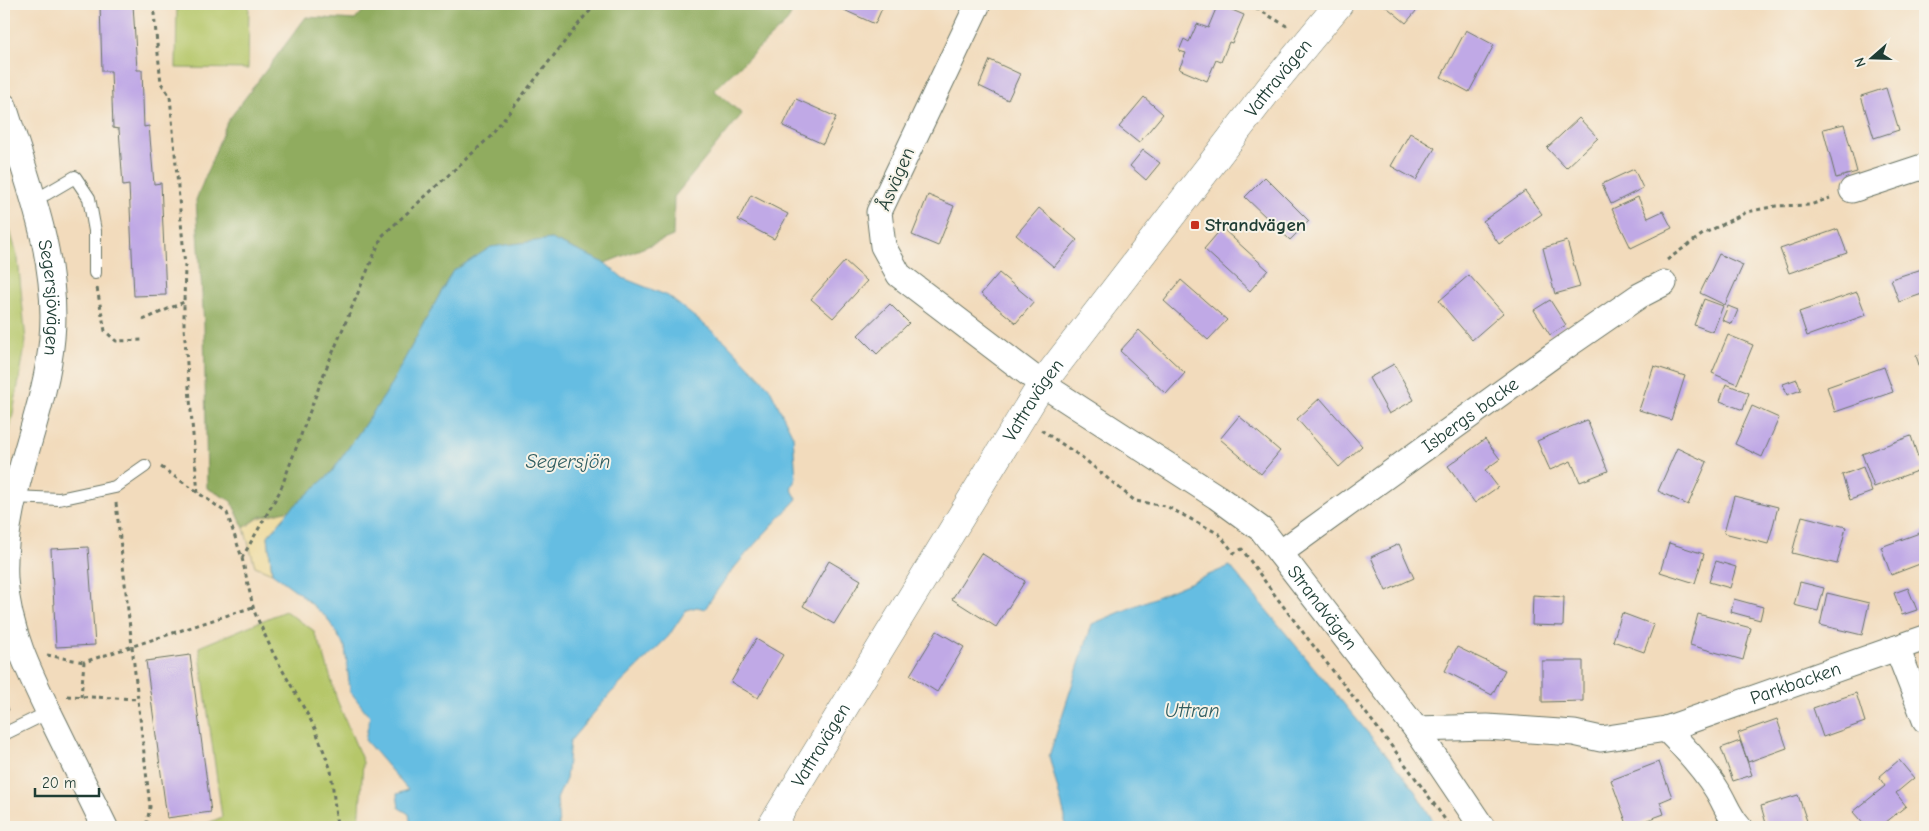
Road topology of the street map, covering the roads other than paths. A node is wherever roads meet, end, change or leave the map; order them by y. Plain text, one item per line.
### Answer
1 (978, 4) edge
2 (1339, 4) edge
3 (4, 106) edge
4 (1925, 166) edge
5 (1852, 190) dead end
6 (32, 198) junction
7 (95, 273) road end
8 (1664, 283) road end
9 (1042, 384) junction
10 (145, 466) dead end
11 (14, 497) junction
12 (1280, 553) junction
13 (1925, 638) edge
14 (1897, 648) junction
15 (56, 704) junction
16 (1925, 720) edge
17 (1416, 729) junction
18 (1666, 729) junction
19 (4, 734) edge
20 (105, 827) edge
21 (771, 827) edge
22 (1482, 827) edge
23 (1739, 827) edge

1 - 9 street, Åsvägen
2 - 9 street, Vattravägen
3 - 6 street, Segersjövägen
4 - 5 street
6 - 7 lane
6 - 11 street, Segersjövägen
8 - 12 street, Isbergs backe
9 - 12 street, Strandvägen
9 - 21 street, Vattravägen
10 - 11 lane
11 - 15 street, Segersjövägen
12 - 17 street, Strandvägen
13 - 14 street, Parkbacken
14 - 16 street
14 - 18 street, Parkbacken
15 - 19 lane
15 - 20 street, Segersjövägen
17 - 18 street, Parkbacken
17 - 22 street, Strandvägen
18 - 23 street

